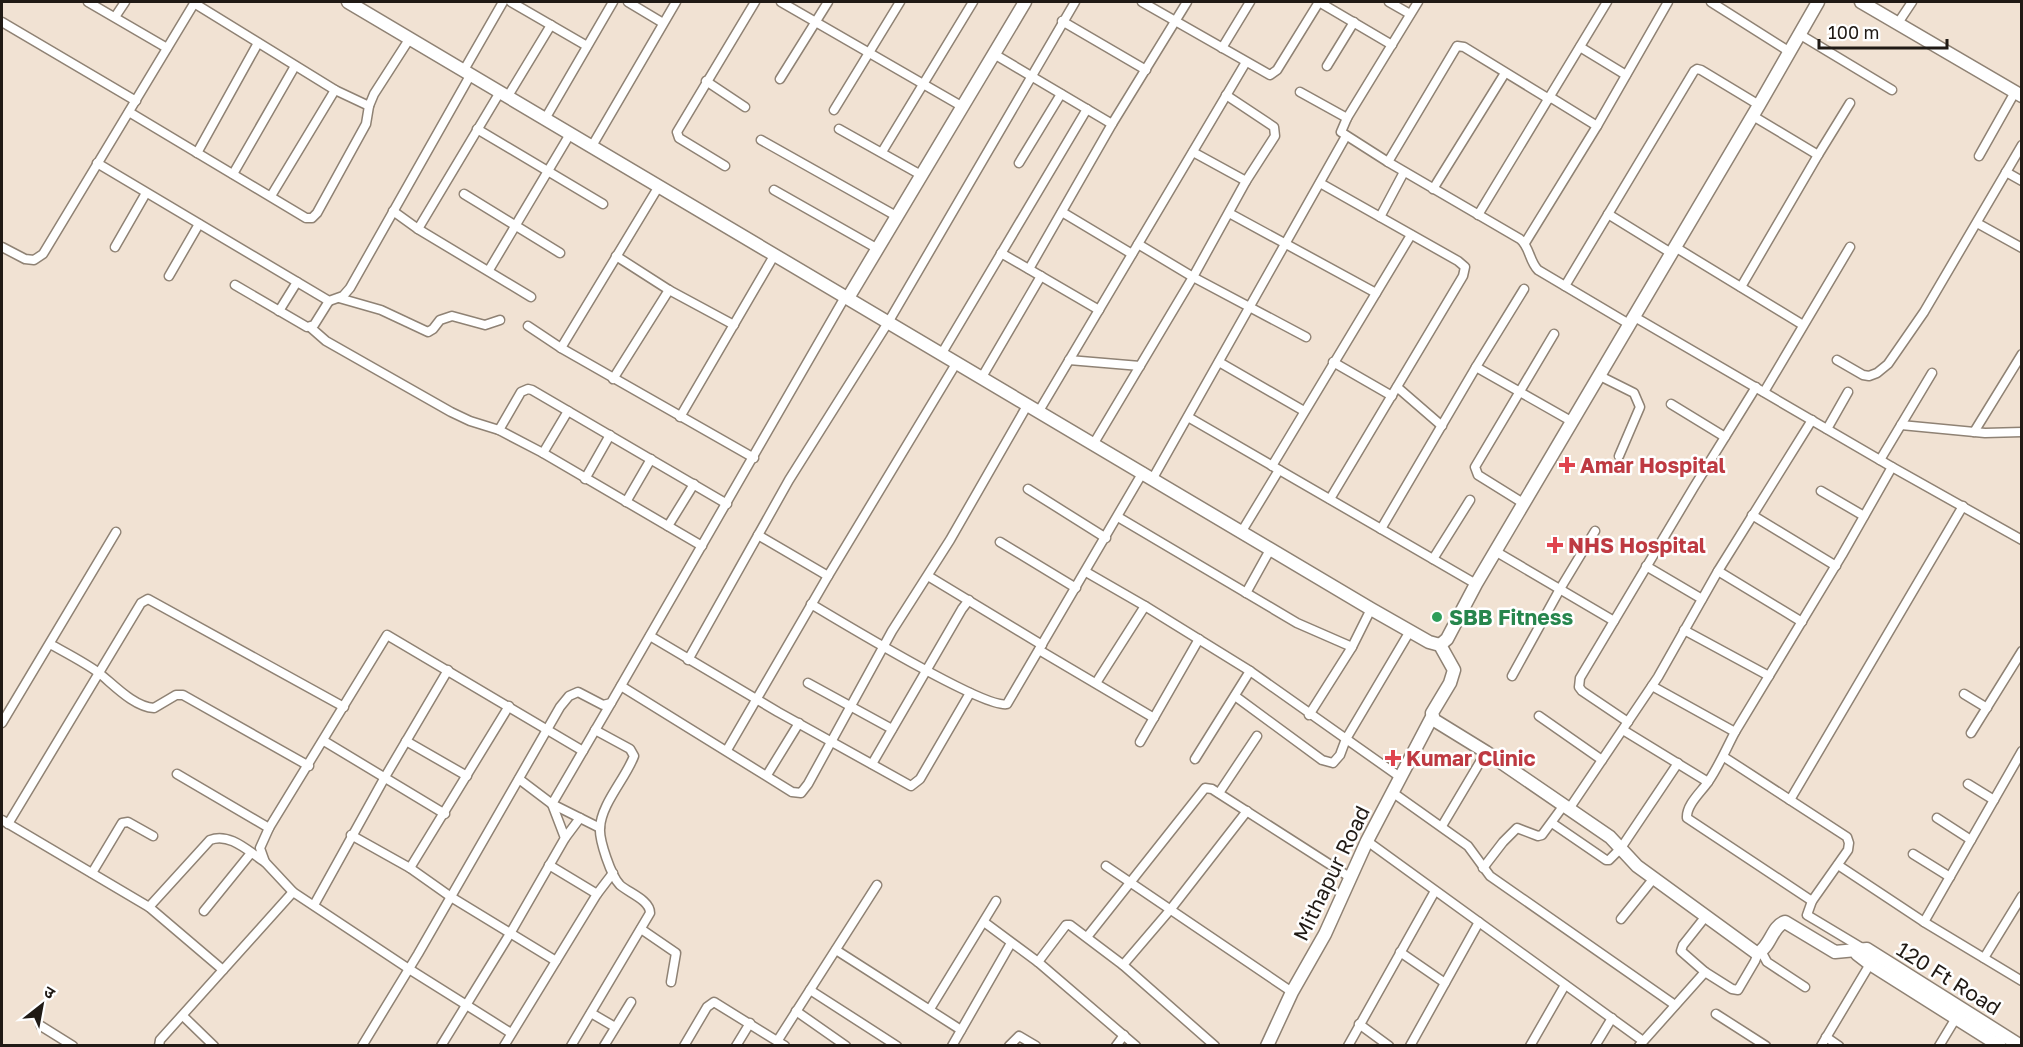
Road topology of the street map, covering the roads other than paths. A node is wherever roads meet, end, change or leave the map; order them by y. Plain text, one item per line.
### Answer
1 (88, 2) edge
2 (124, 2) edge
3 (195, 2) edge
4 (348, 2) edge
5 (503, 2) edge
6 (511, 2) edge
7 (613, 2) edge
8 (628, 2) edge
9 (676, 2) edge
10 (755, 2) edge
11 (781, 2) edge
12 (828, 2) edge
13 (900, 2) edge
14 (973, 2) edge
15 (1025, 2) edge
16 (1075, 2) edge
17 (1145, 2) edge
18 (1187, 2) edge
19 (1250, 2) edge
20 (1319, 2) edge
21 (1389, 2) edge
22 (1418, 2) edge
23 (1607, 2) edge
24 (1668, 2) edge
25 (1711, 2) edge
26 (1818, 2) edge
27 (1861, 2) edge
28 (1912, 2) edge
29 (1410, 14) junction
30 (115, 17) junction
31 (1062, 21) junction
32 (1176, 21) junction
33 (2, 22) edge
34 (816, 22) junction
35 (1354, 22) junction
36 (663, 23) junction
37 (1898, 23) junction
38 (551, 25) junction
39 (1799, 34) junction
40 (410, 38) junction
41 (258, 44) junction
42 (1392, 45) junction
43 (587, 46) junction
44 (1580, 46) junction
45 (167, 48) junction
46 (1222, 48) junction
47 (1790, 52) junction
48 (870, 53) junction
49 (994, 54) junction
50 (1246, 62) junction
51 (295, 66) junction
52 (1327, 66) dead end
53 (1146, 70) junction
54 (468, 72) junction
55 (1505, 73) junction
56 (1626, 75) junction
57 (1031, 76) junction
58 (780, 79) dead end
59 (706, 81) junction
60 (924, 84) junction
61 (334, 90) junction
62 (1892, 90) dead end
63 (1300, 92) dead end
64 (504, 94) junction
65 (1061, 94) junction
66 (2018, 94) edge
67 (1226, 95) junction
68 (1550, 98) junction
69 (136, 101) junction
70 (1850, 103) dead end
71 (369, 106) junction
72 (745, 107) dead end
73 (963, 107) junction
74 (1087, 109) junction
75 (834, 110) dead end
76 (1756, 111) junction
77 (129, 112) junction
78 (1347, 118) junction
79 (545, 119) junction
80 (1112, 124) junction
81 (1597, 126) junction
82 (477, 129) junction
83 (838, 129) dead end
84 (570, 134) junction
85 (1346, 136) junction
86 (761, 140) dead end
87 (2022, 145) edge
88 (592, 146) junction
89 (882, 152) junction
90 (1192, 152) junction
91 (197, 153) junction
92 (1818, 155) junction
93 (1979, 156) dead end
94 (1388, 162) junction
95 (1019, 163) dead end
96 (96, 164) junction
97 (725, 166) dead end
98 (548, 171) junction
99 (2006, 171) junction
100 (1404, 172) junction
101 (233, 174) junction
102 (921, 175) junction
103 (1246, 181) junction
104 (2022, 181) edge
105 (1320, 183) junction
106 (659, 186) junction
107 (1433, 189) junction
108 (774, 190) dead end
109 (146, 193) junction
110 (464, 194) dead end
111 (271, 196) junction
112 (603, 204) dead end
113 (393, 211) junction
114 (1062, 212) junction
115 (1228, 213) junction
116 (1608, 214) junction
117 (1478, 215) junction
118 (898, 217) junction
119 (1380, 217) junction
120 (1977, 223) junction
121 (199, 224) junction
122 (516, 225) junction
123 (418, 229) junction
124 (1411, 235) junction
125 (1525, 243) junction
126 (1138, 244) junction
127 (1286, 244) junction
128 (2, 247) edge
129 (115, 247) dead end
130 (1850, 248) dead end
131 (2022, 248) edge
132 (878, 249) junction
133 (1673, 250) junction
134 (560, 253) dead end
135 (1001, 253) junction
136 (775, 254) junction
137 (1132, 254) junction
138 (616, 256) junction
139 (1029, 269) junction
140 (489, 270) junction
141 (169, 276) dead end
142 (1041, 276) junction
143 (1193, 277) junction
144 (297, 282) junction
145 (235, 285) dead end
146 (1565, 286) junction
147 (1741, 287) junction
148 (1524, 289) dead end
149 (669, 290) junction
150 (1376, 293) junction
151 (531, 297) dead end
152 (339, 298) junction
153 (847, 298) junction
154 (329, 301) junction
155 (1251, 307) junction
156 (1099, 310) junction
157 (279, 311) junction
158 (500, 320) dead end
159 (1631, 320) junction
160 (889, 321) junction
161 (734, 325) junction
162 (1803, 325) junction
163 (528, 326) dead end
164 (310, 327) junction
165 (1554, 334) dead end
166 (1306, 337) dead end
167 (561, 348) junction
168 (942, 353) junction
169 (2022, 354) edge
170 (1069, 360) junction
171 (1837, 360) dead end
172 (957, 362) junction
173 (1219, 362) junction
174 (1333, 362) junction
175 (1140, 366) junction
176 (1476, 367) junction
177 (1932, 373) dead end
178 (1598, 375) junction
179 (982, 376) junction
180 (613, 379) junction
181 (1397, 387) junction
182 (1760, 390) junction
183 (1520, 391) junction
184 (1848, 392) dead end
185 (1392, 396) junction
186 (1028, 404) junction
187 (1671, 404) dead end
188 (568, 411) junction
189 (1039, 411) junction
190 (1304, 411) junction
191 (680, 417) junction
192 (1188, 417) junction
193 (1812, 420) junction
194 (1571, 421) junction
195 (1901, 425) junction
196 (1442, 426) junction
197 (1827, 429) junction
198 (499, 430) junction
199 (1974, 432) junction
200 (2022, 432) edge
201 (610, 435) junction
202 (1725, 437) junction
203 (1094, 443) junction
204 (543, 453) junction
205 (1619, 456) dead end
206 (754, 458) junction
207 (651, 459) junction
208 (1880, 460) junction
209 (1892, 467) junction
210 (1276, 468) junction
211 (1148, 475) junction
212 (585, 479) junction
213 (694, 484) junction
214 (1028, 489) dead end
215 (1821, 491) dead end
216 (1330, 499) junction
217 (1470, 500) dead end
218 (626, 502) junction
219 (1524, 503) junction
220 (727, 504) junction
221 (1963, 506) junction
222 (1752, 514) junction
223 (1864, 516) junction
224 (1118, 517) junction
225 (668, 526) junction
226 (1381, 529) junction
227 (1242, 531) junction
228 (1595, 531) dead end
229 (116, 532) dead end
230 (759, 535) junction
231 (1106, 538) junction
232 (2022, 540) edge
233 (1000, 542) dead end
234 (702, 546) junction
235 (1271, 548) junction
236 (1495, 551) junction
237 (1433, 559) junction
238 (1646, 566) junction
239 (1836, 566) junction
240 (1718, 571) junction
241 (1086, 572) junction
242 (828, 576) junction
243 (928, 576) junction
244 (1476, 584) junction
245 (1076, 588) junction
246 (1560, 589) junction
247 (1246, 593) junction
248 (1702, 599) junction
249 (969, 600) junction
250 (811, 604) junction
251 (1145, 606) junction
252 (1371, 609) junction
253 (1614, 621) junction
254 (1802, 622) junction
255 (1410, 630) junction
256 (1684, 630) junction
257 (650, 636) junction
258 (1199, 639) junction
259 (50, 644) junction
260 (1440, 645) junction
261 (1352, 646) junction
262 (883, 647) junction
263 (1040, 648) junction
264 (2022, 651) edge
265 (688, 660) junction
266 (2018, 666) edge
267 (448, 670) junction
268 (927, 670) junction
269 (1250, 671) junction
270 (98, 673) junction
271 (1512, 676) dead end
272 (1769, 676) junction
273 (808, 683) dead end
274 (1096, 683) junction
275 (621, 686) junction
276 (1652, 686) junction
277 (970, 693) junction
278 (1964, 694) dead end
279 (1235, 696) junction
280 (756, 699) junction
281 (611, 703) junction
282 (509, 706) junction
283 (850, 706) junction
284 (344, 707) junction
285 (1987, 708) junction
286 (1310, 715) junction
287 (1539, 716) dead end
288 (1432, 717) junction
289 (1154, 718) junction
290 (2, 723) edge
291 (799, 723) junction
292 (1625, 726) junction
293 (548, 729) junction
294 (892, 729) junction
295 (595, 730) junction
296 (1735, 732) junction
297 (1971, 733) dead end
298 (1257, 736) dead end
299 (1346, 739) junction
300 (324, 741) junction
301 (406, 741) junction
302 (831, 741) junction
303 (1140, 742) dead end
304 (727, 750) junction
305 (584, 751) junction
306 (2022, 751) edge
307 (1486, 752) junction
308 (1724, 757) junction
309 (1195, 759) dead end
310 (1602, 760) junction
311 (1678, 763) junction
312 (872, 764) junction
313 (309, 766) junction
314 (177, 774) dead end
315 (767, 776) junction
316 (385, 777) junction
317 (467, 777) junction
318 (1400, 777) junction
319 (519, 779) junction
320 (1708, 782) junction
321 (1968, 784) dead end
322 (1392, 792) junction
323 (1219, 793) junction
324 (1790, 800) junction
325 (1994, 800) junction
326 (552, 804) junction
327 (1566, 807) junction
328 (1247, 811) junction
329 (445, 814) junction
330 (580, 818) junction
331 (1937, 818) dead end
332 (5, 822) edge
333 (1552, 823) junction
334 (1442, 826) junction
335 (269, 828) junction
336 (600, 828) junction
337 (351, 835) junction
338 (153, 836) dead end
339 (565, 838) junction
340 (1971, 840) junction
341 (1367, 841) junction
342 (1621, 848) junction
343 (251, 853) junction
344 (1913, 854) dead end
345 (265, 862) junction
346 (549, 865) junction
347 (1838, 865) junction
348 (1106, 866) dead end
349 (410, 868) junction
350 (1484, 868) junction
351 (92, 873) junction
352 (613, 873) junction
353 (1950, 877) junction
354 (1351, 878) junction
355 (1654, 878) junction
356 (1131, 882) junction
357 (877, 885) dead end
358 (1435, 891) junction
359 (293, 892) junction
360 (597, 894) junction
361 (2022, 896) edge
362 (451, 897) junction
363 (1812, 901) junction
364 (996, 902) dead end
365 (314, 904) junction
366 (149, 907) junction
367 (1170, 910) junction
368 (204, 911) dead end
369 (1706, 916) junction
370 (1622, 919) dead end
371 (984, 922) junction
372 (1479, 922) junction
373 (1924, 922) junction
374 (640, 929) junction
375 (511, 932) junction
376 (1087, 937) junction
377 (1011, 943) junction
378 (1859, 949) junction
379 (836, 950) junction
380 (1400, 952) junction
381 (1760, 952) junction
382 (1984, 958) junction
383 (556, 961) junction
384 (1038, 962) junction
385 (1870, 964) junction
386 (1123, 965) junction
387 (409, 969) junction
388 (223, 970) junction
389 (1705, 972) junction
390 (2022, 981) edge
391 (671, 982) dead end
392 (1445, 983) junction
393 (1565, 985) junction
394 (1805, 987) dead end
395 (810, 990) junction
396 (1292, 992) junction
397 (631, 1002) dead end
398 (466, 1004) junction
399 (1675, 1005) junction
400 (930, 1009) junction
401 (796, 1011) junction
402 (591, 1013) junction
403 (1716, 1014) dead end
404 (183, 1016) junction
405 (1612, 1018) junction
406 (1956, 1018) junction
407 (750, 1023) junction
408 (1359, 1024) junction
409 (41, 1026) dead end
410 (615, 1027) junction
411 (961, 1030) junction
412 (511, 1033) junction
413 (1124, 1035) junction
414 (1823, 1041) edge
415 (782, 1043) edge
416 (1641, 1043) edge
417 (845, 1045) edge
418 (73, 1046) edge
419 (159, 1046) edge
420 (214, 1046) edge
421 (362, 1046) edge
422 (441, 1046) edge
423 (504, 1046) edge
424 (571, 1046) edge
425 (604, 1046) edge
426 (684, 1046) edge
427 (736, 1046) edge
428 (897, 1046) edge
429 (952, 1046) edge
430 (1009, 1046) edge
431 (1036, 1046) edge
432 (1116, 1046) edge
433 (1136, 1046) edge
434 (1215, 1046) edge
435 (1267, 1046) edge
436 (1348, 1046) edge
437 (1389, 1046) edge
438 (1410, 1046) edge
439 (1530, 1046) edge
440 (1595, 1046) edge
441 (1766, 1046) edge
442 (1839, 1046) edge
443 (1939, 1046) edge
444 (2000, 1046) edge
445 (2021, 1046) edge

1 - 30 street
2 - 30 street
3 - 41 street
3 - 45 street
4 - 40 street
5 - 54 street
6 - 38 street
7 - 43 street
8 - 36 street
9 - 36 street
10 - 59 street
11 - 34 street
12 - 34 street
13 - 48 street
14 - 60 street
15 - 49 street
16 - 31 street
17 - 32 street
18 - 32 street
19 - 46 street
20 - 35 street
20 - 50 street
21 - 29 street
22 - 29 street
23 - 44 street
24 - 56 street
25 - 47 street
26 - 39 street
27 - 37 street
28 - 37 street
29 - 42 street
30 - 45 street
31 - 53 street
31 - 57 street
32 - 46 street
32 - 53 street
33 - 69 street
34 - 48 street
34 - 58 street
35 - 42 street
35 - 52 street
36 - 88 street
37 - 66 street
38 - 43 street
38 - 64 street
39 - 47 street
39 - 62 street
40 - 54 street
40 - 71 street
41 - 51 street
41 - 91 street
42 - 78 street
43 - 79 street
44 - 56 street
44 - 68 street
45 - 69 street
46 - 50 street
47 - 76 street
48 - 60 street
48 - 75 street
49 - 57 street
49 - 73 street
50 - 67 street
51 - 61 street
51 - 101 street
53 - 80 street
54 - 64 street
54 - 113 street
55 - 68 street
55 - 94 street
55 - 107 street
56 - 81 street
57 - 65 street
57 - 160 street
59 - 72 street
59 - 97 street
60 - 73 street
60 - 89 street
61 - 71 street
61 - 111 street
63 - 78 street
64 - 79 street
64 - 82 street
65 - 74 street
65 - 95 street
66 - 93 street
67 - 90 street
67 - 103 street
68 - 81 street
68 - 117 street
69 - 77 street
70 - 92 street
71 - 111 street
73 - 102 street
74 - 80 street
74 - 135 street
76 - 92 street
76 - 116 street
76 - 133 street
77 - 91 street
77 - 96 street
78 - 85 street
79 - 84 street
80 - 114 street
81 - 125 street
82 - 98 street
82 - 123 street
83 - 89 street
84 - 88 street
84 - 98 street
85 - 94 street
85 - 105 street
86 - 118 street
87 - 99 street
88 - 106 street
89 - 102 street
90 - 103 street
90 - 126 street
91 - 101 street
92 - 147 street
94 - 100 street
96 - 109 street
96 - 128 street
98 - 112 street
98 - 122 street
99 - 104 street
99 - 120 street
100 - 107 street
100 - 119 street
101 - 111 street
102 - 118 street
103 - 115 street
105 - 119 street
105 - 127 street
106 - 136 street
106 - 138 street
107 - 117 street
108 - 132 street
109 - 121 street
109 - 129 street
110 - 122 street
113 - 123 street
113 - 152 street
114 - 137 street
114 - 139 street
115 - 127 street
115 - 143 street
116 - 133 street
116 - 146 street
117 - 125 street
118 - 132 street
119 - 124 street
120 - 131 street
120 - 171 street
121 - 141 street
121 - 144 street
122 - 134 street
122 - 140 street
123 - 140 street
124 - 150 street
124 - 181 street
125 - 146 street
126 - 137 street
126 - 143 street
127 - 150 street
127 - 155 street
130 - 162 street
132 - 153 street
133 - 147 street
133 - 159 street
135 - 139 street
135 - 168 street
136 - 153 street
136 - 161 street
137 - 156 street
138 - 149 street
138 - 167 street
139 - 142 street
140 - 151 street
142 - 156 street
142 - 179 street
143 - 155 street
143 - 175 street
144 - 154 street
144 - 157 street
145 - 157 street
146 - 159 street
147 - 162 street
148 - 176 street
149 - 161 street
149 - 180 street
150 - 174 street
152 - 154 street
152 - 158 street
153 - 160 street
153 - 206 street
154 - 164 street
155 - 166 street
155 - 173 street
156 - 170 street
157 - 164 street
159 - 178 street
159 - 182 street
160 - 168 street
160 - 230 street
161 - 191 street
162 - 182 street
163 - 167 street
164 - 198 street
165 - 183 street
167 - 180 street
168 - 172 street
169 - 199 street
170 - 175 street
170 - 189 street
172 - 179 street
172 - 242 street
173 - 190 street
173 - 192 street
174 - 185 street
174 - 190 street
175 - 203 street
176 - 183 street
176 - 196 street
177 - 195 street
178 - 194 street
178 - 205 street
179 - 186 street
180 - 191 street
181 - 185 street
181 - 196 street
182 - 193 street
182 - 202 street
183 - 194 street
183 - 219 street
184 - 197 street
185 - 216 street
186 - 189 street
186 - 243 street
187 - 202 street
188 - 198 street
188 - 201 street
188 - 204 street
189 - 203 street
190 - 210 street
191 - 206 street
192 - 210 street
192 - 211 street
193 - 197 street
193 - 222 street
194 - 219 street
195 - 199 street
195 - 208 street
196 - 226 street
197 - 208 street
198 - 204 street
199 - 200 street
201 - 207 street
201 - 212 street
202 - 238 street
203 - 211 street
204 - 212 street
206 - 220 street
207 - 213 street
207 - 218 street
208 - 209 street
209 - 221 street
209 - 223 street
210 - 216 street
210 - 227 street
211 - 224 street
211 - 227 street
212 - 218 street
213 - 220 street
213 - 225 street
214 - 231 street
215 - 223 street
216 - 226 street
217 - 237 street
218 - 225 street
219 - 236 street
220 - 234 street
221 - 232 street
221 - 324 street
222 - 239 street
222 - 240 street
223 - 239 street
224 - 231 street
224 - 247 street
225 - 234 street
226 - 237 street
227 - 235 street
228 - 246 street
229 - 259 street
230 - 242 street
230 - 265 street
231 - 241 street
233 - 245 street
234 - 257 street
235 - 247 street
235 - 252 street
236 - 244 street
236 - 246 street
237 - 244 street
238 - 248 street
238 - 253 street
239 - 254 street
240 - 248 street
240 - 254 street
241 - 245 street
241 - 251 street
242 - 250 street
243 - 249 street
243 - 262 street
244 - 260 street
245 - 263 street
246 - 253 street
246 - 271 street
247 - 261 street
248 - 256 street
249 - 263 street
249 - 268 street
250 - 262 street
250 - 280 street
251 - 258 street
251 - 274 street
252 - 255 street
252 - 261 street
253 - 292 street
254 - 272 street
255 - 260 street
255 - 299 street
256 - 272 street
256 - 276 street
257 - 265 street
257 - 275 street
258 - 269 street
258 - 289 street
259 - 270 street
259 - 290 street
260 - 288 street, Mithapur Road
261 - 286 street
262 - 268 street
262 - 283 street
263 - 274 street
263 - 277 street
264 - 266 street
265 - 280 street
266 - 285 street
267 - 282 street
267 - 284 street
267 - 301 street
268 - 277 street
268 - 294 street
269 - 279 street
269 - 286 street
270 - 284 street
270 - 313 street
270 - 332 street
272 - 296 street
273 - 283 street
274 - 289 street
275 - 281 street
275 - 304 street
276 - 292 street
276 - 296 street
277 - 312 street
278 - 285 street
279 - 299 street
279 - 309 street
280 - 291 street
280 - 304 street
281 - 293 street
281 - 295 street
282 - 293 street
282 - 317 street
283 - 294 street
283 - 302 street
284 - 300 street
285 - 297 street
286 - 299 street
287 - 310 street
288 - 307 street
288 - 318 street, Mithapur Road
289 - 303 street
291 - 302 street
291 - 315 street
292 - 310 street
292 - 311 street
293 - 305 street
293 - 319 street
294 - 312 street
295 - 305 street
295 - 336 street
296 - 308 street
298 - 323 street
299 - 318 street
300 - 313 street
300 - 316 street
301 - 316 street
301 - 317 street
302 - 312 street
302 - 315 street
304 - 315 street
305 - 326 street
306 - 325 street
307 - 327 street
307 - 334 street
308 - 320 street
308 - 324 street
310 - 327 street
311 - 320 street
311 - 342 street
313 - 335 street
314 - 335 street
316 - 329 street
316 - 337 street
317 - 329 street
318 - 322 street, Mithapur Road
319 - 326 street
319 - 362 street
320 - 363 street
321 - 325 street
322 - 334 street
322 - 341 street, Mithapur Road
323 - 328 street
323 - 356 street
324 - 347 street
325 - 340 street
326 - 330 street
326 - 339 street
327 - 333 street
327 - 342 street
328 - 354 street
328 - 367 street
329 - 349 street
330 - 336 street
330 - 339 street
331 - 340 street
332 - 351 street
333 - 342 street
333 - 350 street
334 - 350 street
335 - 345 street
336 - 352 street
337 - 349 street
337 - 365 street
338 - 351 street
339 - 346 street
340 - 353 street
341 - 354 street, Mithapur Road
341 - 358 street
342 - 355 street
343 - 345 street
343 - 366 street
343 - 368 street
344 - 353 street
345 - 359 street
346 - 360 street
346 - 375 street
347 - 363 street
347 - 373 street
348 - 356 street
349 - 362 street
350 - 399 street
351 - 366 street
352 - 360 street
352 - 374 street
353 - 373 street
354 - 396 street, Mithapur Road
355 - 369 street
355 - 370 street
356 - 367 street
356 - 376 street
357 - 379 street
358 - 372 street
358 - 380 street
359 - 365 street
359 - 388 street
360 - 383 street
361 - 382 street
362 - 375 street
362 - 387 street
363 - 378 street
364 - 371 street
365 - 387 street
366 - 388 street
367 - 386 street
367 - 396 street
369 - 381 street
369 - 389 street
371 - 377 street
371 - 400 street
372 - 392 street
372 - 393 street
373 - 382 street
374 - 391 street
374 - 402 street
375 - 383 street
375 - 398 street
376 - 384 street
376 - 386 street
377 - 384 street
377 - 411 street
378 - 381 street
378 - 385 street
378 - 445 street, 120 Ft Road
379 - 395 street
379 - 400 street
380 - 392 street
380 - 408 street
381 - 389 street
381 - 394 street
382 - 390 street
383 - 412 street
384 - 413 street
385 - 406 street
385 - 414 street
386 - 434 street
387 - 398 street
387 - 421 street
388 - 404 street
389 - 399 street
392 - 438 street
393 - 405 street
393 - 439 street
395 - 401 street
395 - 428 street
396 - 435 street, Mithapur Road
397 - 410 street
398 - 412 street
398 - 422 street
399 - 416 street
400 - 411 street
401 - 415 street
401 - 417 street
402 - 410 street
402 - 424 street
403 - 441 street
404 - 419 street
404 - 420 street
405 - 416 street
405 - 440 street
406 - 443 street
406 - 444 street
407 - 415 street
407 - 426 street
407 - 427 street
408 - 436 street
408 - 437 street
409 - 418 street
410 - 425 street
411 - 429 street
412 - 423 street
413 - 432 street
413 - 433 street
414 - 442 street
430 - 431 street

